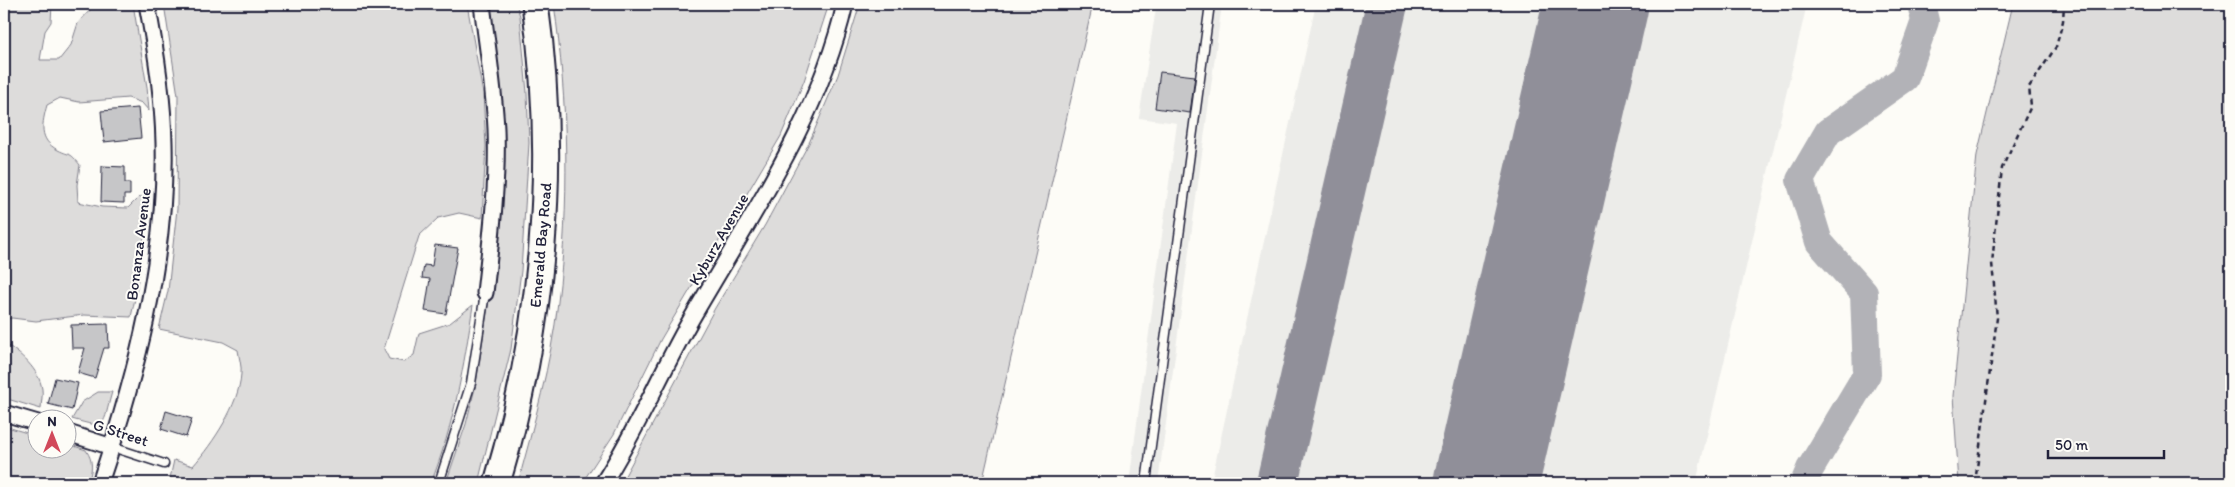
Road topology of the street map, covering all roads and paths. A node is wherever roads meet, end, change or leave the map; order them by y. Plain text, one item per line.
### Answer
1 (148, 4) edge
2 (482, 4) edge
3 (535, 4) edge
4 (845, 4) edge
5 (1210, 4) edge
6 (2064, 4) edge
7 (485, 293) joint
8 (4, 413) edge
9 (28, 420) edge
10 (78, 436) edge
11 (112, 447) junction
12 (164, 464) dead end
13 (100, 483) edge
14 (439, 483) edge
15 (497, 483) edge
16 (603, 483) edge
17 (1146, 483) edge
18 (1975, 483) edge

1 - 11 street, Bonanza Avenue
2 - 7 street
3 - 15 highway, Emerald Bay Road
4 - 16 street, Kyburz Avenue
5 - 17 lane
6 - 18 path
7 - 14 lane
8 - 9 street
10 - 11 street, G Street
11 - 12 lane, G Street
11 - 13 street, Bonanza Avenue

